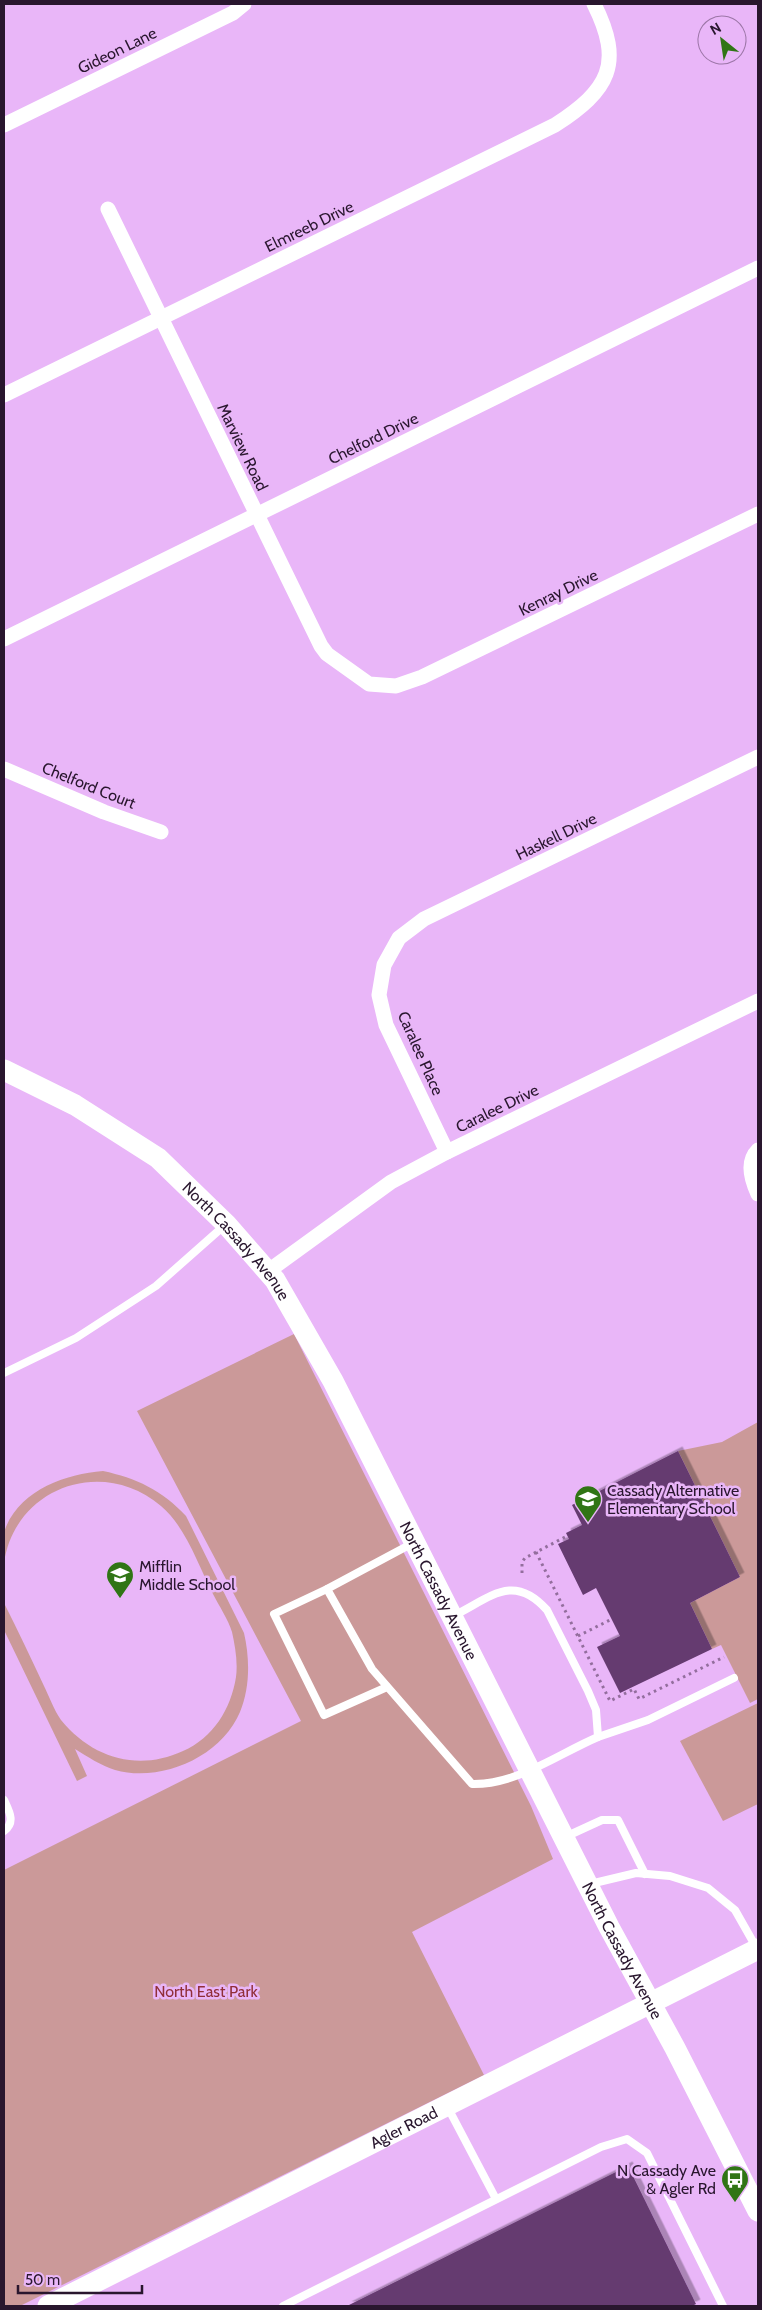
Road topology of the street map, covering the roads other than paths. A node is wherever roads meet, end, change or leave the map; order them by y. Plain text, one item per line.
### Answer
1 (244, 4) edge
2 (594, 4) edge
3 (4, 124) edge
4 (108, 209) dead end
5 (758, 268) edge
6 (160, 318) junction
7 (4, 395) edge
8 (256, 514) junction
9 (758, 514) edge
10 (4, 639) edge
11 (369, 684) joint
12 (758, 757) edge
13 (4, 769) edge
14 (161, 832) dead end
15 (384, 965) joint
16 (758, 1001) edge
17 (4, 1070) edge
18 (447, 1152) junction
19 (755, 1153) edge
20 (758, 1194) edge
21 (226, 1224) junction
22 (267, 1272) junction
23 (4, 1373) edge
24 (415, 1542) junction
25 (328, 1589) junction
26 (453, 1616) junction
27 (734, 1678) dead end
28 (387, 1687) junction
29 (598, 1737) junction
30 (531, 1769) junction
31 (4, 1800) edge
32 (4, 1830) edge
33 (565, 1837) junction
34 (645, 1874) junction
35 (588, 1885) junction
36 (758, 1949) edge
37 (650, 2002) junction
38 (447, 2106) junction
39 (496, 2199) junction
40 (758, 2211) edge
41 (48, 2306) edge
42 (283, 2306) edge
43 (723, 2306) edge

1 - 3 street, Gideon Lane
2 - 6 street, Elmreeb Drive
4 - 6 street, Marview Road
5 - 8 street, Chelford Drive
6 - 7 street, Elmreeb Drive
6 - 8 street, Marview Road
8 - 10 street, Chelford Drive
8 - 11 street, Marview Road
9 - 11 street, Kenray Drive
12 - 15 street, Haskell Drive
13 - 14 street, Chelford Court
15 - 18 street, Caralee Place
16 - 18 street, Caralee Drive
17 - 21 main road, North Cassady Avenue
18 - 22 street, Caralee Drive
19 - 20 street
21 - 22 main road, North Cassady Avenue
21 - 23 lane
22 - 24 main road, North Cassady Avenue
24 - 25 lane
24 - 26 main road, North Cassady Avenue
25 - 28 lane
25 - 28 lane
26 - 29 lane
26 - 30 main road, North Cassady Avenue
27 - 29 lane
28 - 30 lane
29 - 30 lane
30 - 33 main road, North Cassady Avenue
31 - 32 lane
33 - 34 lane
33 - 35 main road, North Cassady Avenue
34 - 35 lane
34 - 36 lane
35 - 37 main road, North Cassady Avenue
36 - 37 main road, Agler Road
37 - 38 main road, Agler Road
37 - 40 main road, North Cassady Avenue
38 - 39 lane
38 - 41 main road, Agler Road
39 - 42 lane
39 - 43 lane

